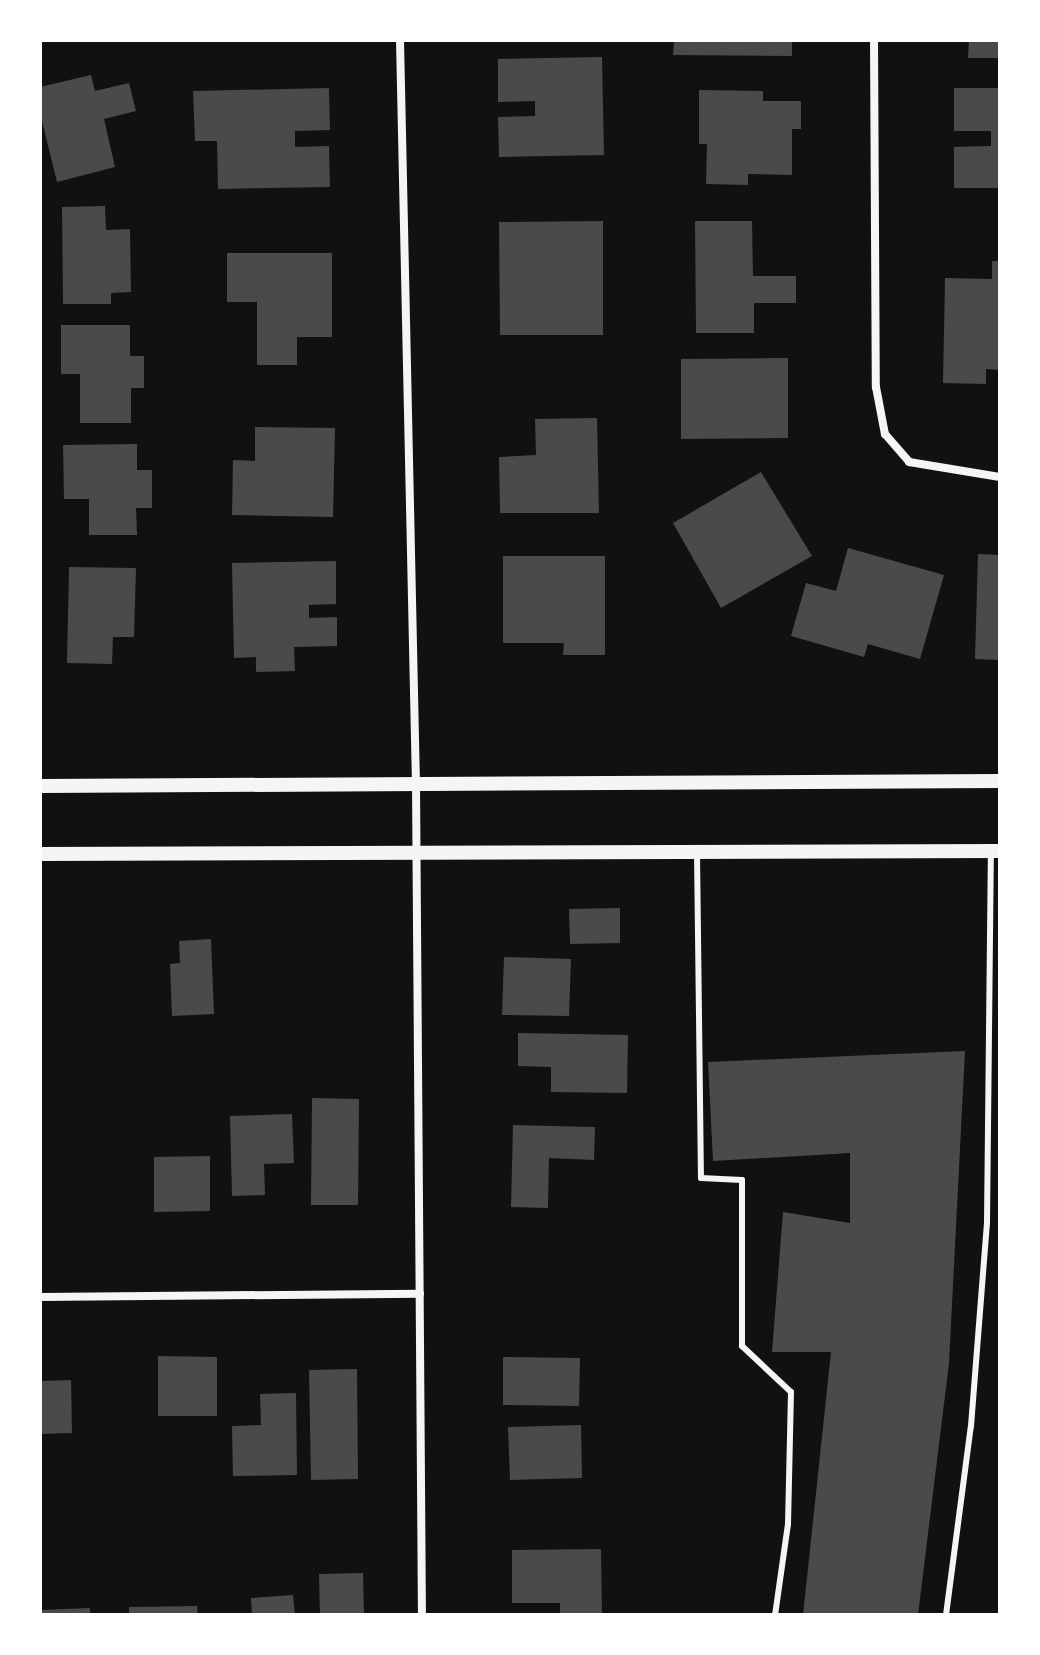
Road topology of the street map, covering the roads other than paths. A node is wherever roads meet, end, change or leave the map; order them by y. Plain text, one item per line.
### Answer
1 (400, 40) edge
2 (874, 40) edge
3 (1000, 477) edge
4 (1000, 781) edge
5 (416, 784) junction
6 (40, 786) edge
7 (416, 851) junction
8 (697, 851) junction
9 (995, 851) edge
10 (40, 854) edge
11 (420, 1294) junction
12 (40, 1297) edge
13 (422, 1615) edge
14 (775, 1615) edge
15 (946, 1615) edge

1 - 5 street
2 - 3 street
4 - 5 street
5 - 6 street
5 - 7 street
7 - 8 street
7 - 10 street
7 - 11 street
8 - 9 street
8 - 14 lane
9 - 15 lane
11 - 12 street
11 - 13 street

